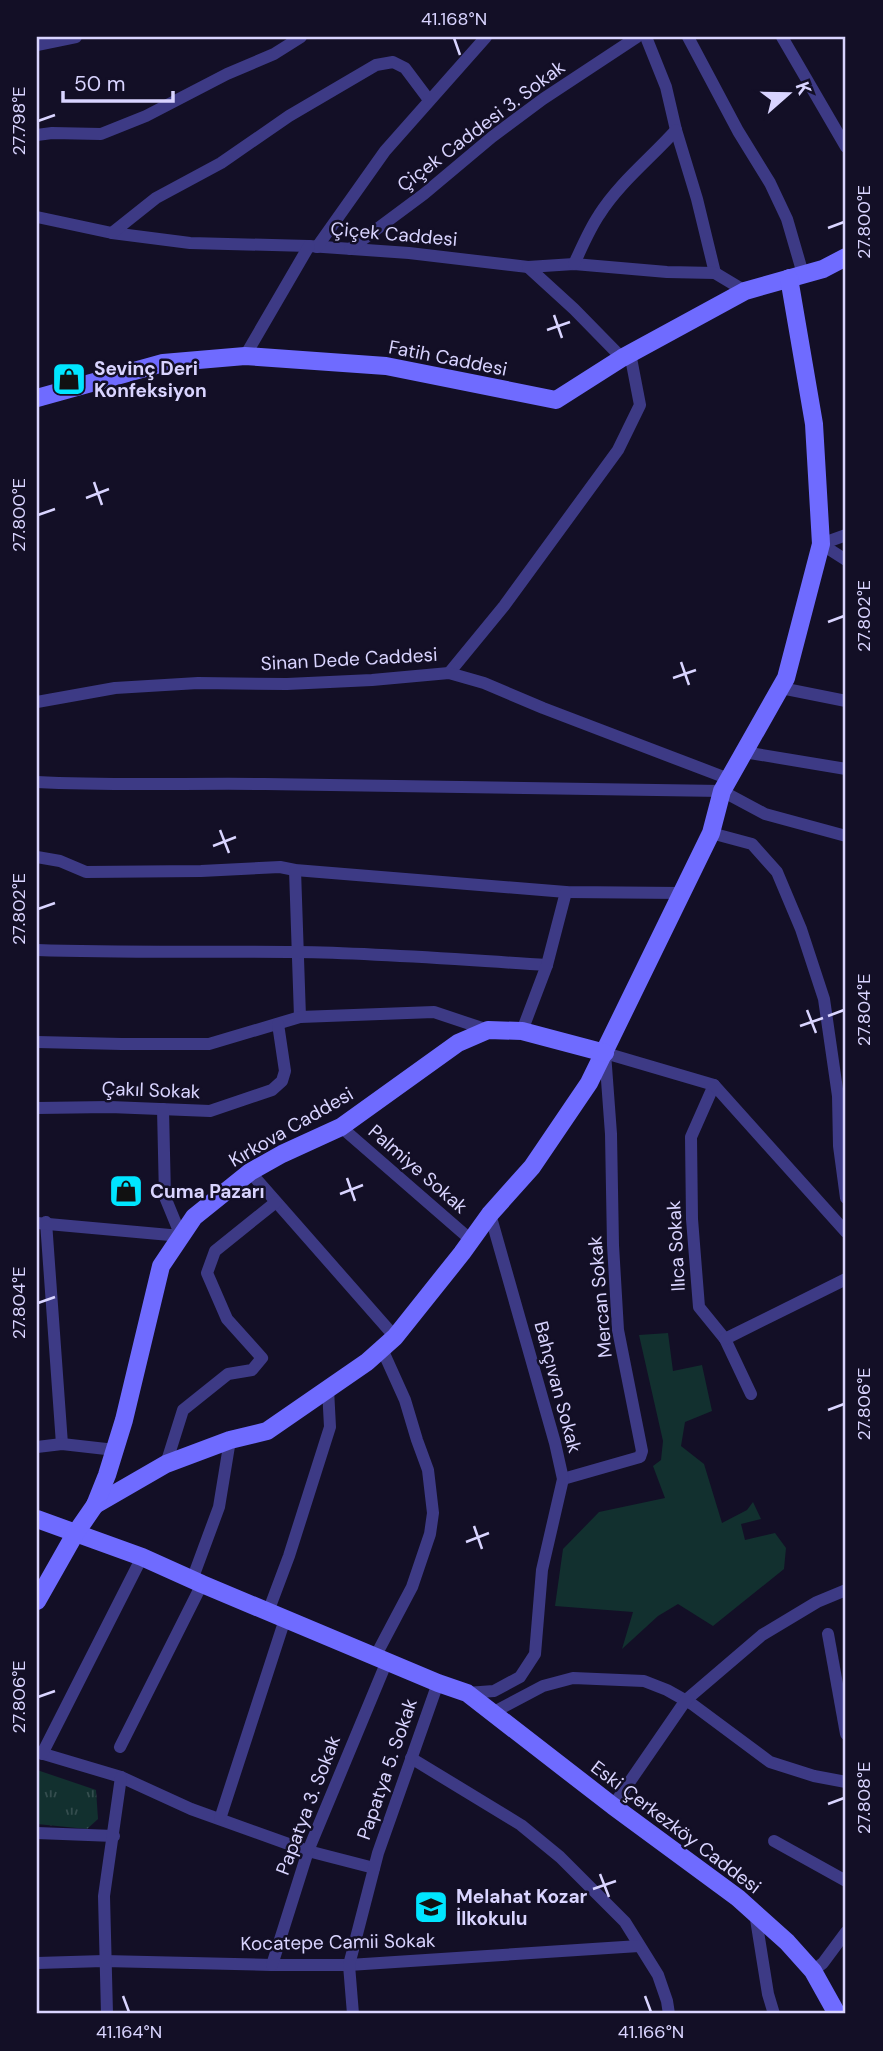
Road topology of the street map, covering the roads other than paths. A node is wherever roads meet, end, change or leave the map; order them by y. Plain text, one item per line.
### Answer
1 (76, 37) edge
2 (300, 37) edge
3 (486, 37) edge
4 (637, 37) edge
5 (646, 37) edge
6 (688, 37) edge
7 (782, 37) edge
8 (37, 45) edge
9 (429, 100) junction
10 (676, 130) junction
11 (37, 135) edge
12 (846, 147) edge
13 (37, 217) edge
14 (113, 233) junction
15 (313, 247) junction
16 (350, 249) junction
17 (846, 257) edge
18 (574, 264) junction
19 (528, 267) junction
20 (823, 268) junction
21 (846, 268) edge
22 (715, 273) junction
23 (796, 276) junction
24 (745, 291) junction
25 (626, 355) junction
26 (245, 356) junction
27 (37, 398) edge
28 (846, 536) edge
29 (821, 544) junction
30 (846, 560) edge
31 (449, 673) junction
32 (780, 688) junction
33 (846, 701) edge
34 (37, 702) edge
35 (744, 752) junction
36 (846, 769) edge
37 (37, 782) edge
38 (725, 785) junction
39 (711, 833) junction
40 (846, 836) edge
41 (37, 857) edge
42 (295, 870) junction
43 (566, 891) junction
44 (681, 893) junction
45 (37, 950) edge
46 (299, 952) junction
47 (547, 965) junction
48 (300, 1017) junction
49 (278, 1024) junction
50 (488, 1030) junction
51 (522, 1031) junction
52 (37, 1042) edge
53 (605, 1053) junction
54 (714, 1085) junction
55 (37, 1108) edge
56 (163, 1109) junction
57 (341, 1127) junction
58 (250, 1172) junction
59 (846, 1189) edge
60 (276, 1202) junction
61 (490, 1214) junction
62 (41, 1223) edge
63 (846, 1232) edge
64 (181, 1236) junction
65 (471, 1240) junction
66 (846, 1279) edge
67 (725, 1339) junction
68 (389, 1343) junction
69 (328, 1390) junction
70 (751, 1394) dead end
71 (230, 1440) junction
72 (62, 1444) junction
73 (37, 1447) edge
74 (115, 1450) junction
75 (166, 1464) junction
76 (563, 1479) junction
77 (95, 1505) junction
78 (37, 1518) edge
79 (75, 1534) junction
80 (142, 1557) junction
81 (197, 1582) junction
82 (846, 1590) edge
83 (37, 1601) edge
84 (268, 1612) junction
85 (285, 1619) junction
86 (828, 1634) dead end
87 (381, 1659) junction
88 (438, 1683) junction
89 (467, 1693) junction
90 (686, 1700) junction
91 (492, 1713) junction
92 (846, 1734) edge
93 (120, 1747) dead end
94 (39, 1753) edge
95 (411, 1758) junction
96 (121, 1777) junction
97 (846, 1782) edge
98 (613, 1806) junction
99 (220, 1819) junction
100 (37, 1833) edge
101 (114, 1836) junction
102 (775, 1841) dead end
103 (308, 1851) junction
104 (374, 1868) junction
105 (846, 1881) edge
106 (755, 1913) junction
107 (846, 1931) edge
108 (639, 1946) junction
109 (104, 1961) junction
110 (37, 1963) edge
111 (272, 1965) junction
112 (349, 1965) junction
113 (813, 1972) junction
114 (107, 2014) edge
115 (353, 2014) edge
116 (669, 2014) edge
117 (774, 2014) edge
118 (837, 2014) edge

1 - 8 street
2 - 11 street
3 - 9 street
4 - 16 street, Çiçek Caddesi 3. Sokak
5 - 10 street
6 - 23 street
7 - 12 street
9 - 14 street
9 - 15 street
10 - 18 street
10 - 22 street
13 - 14 street, Çiçek Caddesi
14 - 15 street, Çiçek Caddesi
15 - 16 street, Çiçek Caddesi
15 - 26 street
16 - 19 street, Çiçek Caddesi
17 - 20 main road, Fatih Caddesi
18 - 19 street, Çiçek Caddesi
18 - 22 street, Çiçek Caddesi
19 - 25 street
20 - 21 main road, Fatih Caddesi
20 - 23 main road, Fatih Caddesi
22 - 24 street, Çiçek Caddesi
23 - 24 main road, Fatih Caddesi
23 - 29 main road
24 - 25 main road, Fatih Caddesi
25 - 26 main road, Fatih Caddesi
25 - 31 street
26 - 27 main road, Fatih Caddesi
28 - 29 street
29 - 30 street
29 - 32 main road
31 - 34 street, Sinan Dede Caddesi
31 - 38 street, Sinan Dede Caddesi
32 - 33 street
32 - 35 main road
35 - 36 street
35 - 38 main road
37 - 38 street
38 - 39 main road
38 - 40 street, Sinan Dede Caddesi
39 - 44 main road
39 - 59 street
41 - 42 street
42 - 43 street
42 - 46 street
43 - 44 street
43 - 47 street
44 - 53 main road
45 - 46 street
46 - 47 street
46 - 48 street
47 - 51 street
48 - 49 street
48 - 50 street
49 - 52 street
49 - 56 street, Çakıl Sokak
50 - 51 main road, Kırkova Caddesi
50 - 57 main road, Kırkova Caddesi
51 - 53 main road, Kırkova Caddesi
53 - 54 street
53 - 61 main road
53 - 76 street, Mercan Sokak
54 - 63 street
54 - 67 street, Ilıca Sokak
55 - 56 street, Çakıl Sokak
56 - 64 street
57 - 58 main road, Kırkova Caddesi
57 - 65 street, Palmiye Sokak
58 - 60 street, Papatya 3. Sokak
58 - 64 main road, Kırkova Caddesi
60 - 68 street, Papatya 3. Sokak
60 - 75 street
61 - 65 main road
61 - 76 street, Bahçıvan Sokak
62 - 64 street
62 - 72 street
64 - 74 main road, Kırkova Caddesi
65 - 68 main road
66 - 67 street
67 - 70 street, Ilıca Sokak
68 - 69 main road
68 - 87 street, Papatya 3. Sokak
69 - 71 main road
69 - 84 street
71 - 75 main road
71 - 81 street
72 - 73 street
72 - 74 street
74 - 77 main road, Kırkova Caddesi
75 - 77 main road
76 - 89 street, Bahçıvan Sokak
77 - 79 main road, Kırkova Caddesi
78 - 79 main road
79 - 80 main road, Eski Çerkezköy Caddesi
79 - 83 main road, Kırkova Caddesi
80 - 81 main road, Eski Çerkezköy Caddesi
80 - 94 street
81 - 84 main road, Eski Çerkezköy Caddesi
81 - 93 street
82 - 90 street
84 - 85 main road, Eski Çerkezköy Caddesi
85 - 87 main road, Eski Çerkezköy Caddesi
85 - 99 street
86 - 92 street
87 - 88 main road, Eski Çerkezköy Caddesi
87 - 103 street, Papatya 3. Sokak
88 - 89 main road, Eski Çerkezköy Caddesi
88 - 95 street, Papatya 5. Sokak
89 - 91 main road, Eski Çerkezköy Caddesi
90 - 91 street
90 - 97 street
90 - 98 street
91 - 98 main road, Eski Çerkezköy Caddesi
94 - 96 street
95 - 104 street, Papatya 5. Sokak
95 - 108 street
96 - 99 street
96 - 101 street
98 - 106 main road, Eski Çerkezköy Caddesi
99 - 103 street
100 - 101 street
101 - 109 street
102 - 105 street
103 - 104 street
103 - 111 street, Papatya 3. Sokak
104 - 112 street, Papatya 5. Sokak
106 - 113 main road, Eski Çerkezköy Caddesi
106 - 117 street
107 - 113 street
108 - 112 street, Kocatepe Camii Sokak
108 - 116 street
109 - 110 street, Kocatepe Camii Sokak
109 - 111 street, Kocatepe Camii Sokak
109 - 114 street
111 - 112 street, Kocatepe Camii Sokak
112 - 115 street, Papatya 5. Sokak
113 - 118 main road, Eski Çerkezköy Caddesi

